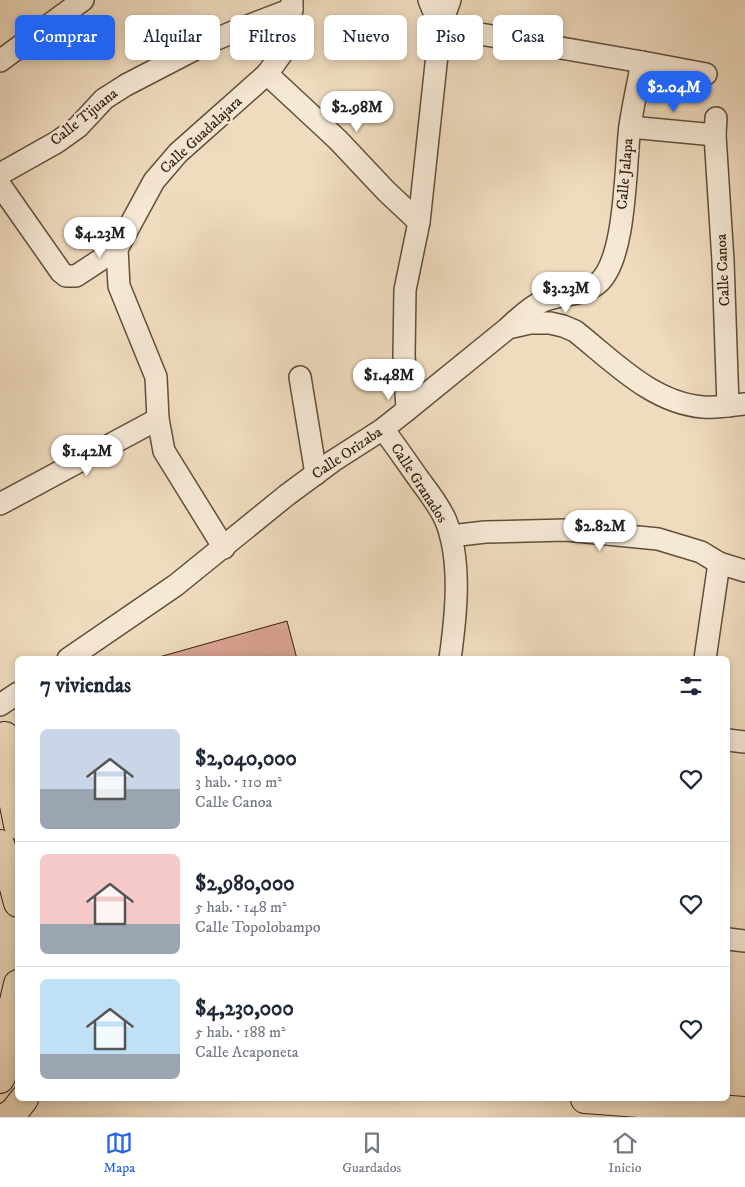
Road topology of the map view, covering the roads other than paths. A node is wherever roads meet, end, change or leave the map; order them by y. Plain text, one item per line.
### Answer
1 (83, 0) edge
2 (429, 0) edge
3 (450, 0) edge
4 (288, 8) edge
5 (435, 15) edge
6 (445, 15) edge
7 (483, 35) edge
8 (436, 60) edge
9 (0, 61) edge
10 (642, 62) junction
11 (267, 74) junction
12 (706, 74) dead end
13 (630, 126) junction
14 (0, 174) edge
15 (0, 184) edge
16 (418, 222) junction
17 (117, 249) junction
18 (508, 328) junction
19 (300, 378) dead end
20 (737, 405) edge
21 (407, 410) junction
22 (158, 419) junction
23 (383, 428) junction
24 (316, 474) junction
25 (0, 504) edge
26 (451, 536) junction
27 (224, 548) junction
28 (719, 563) junction
29 (745, 571) edge
30 (72, 656) edge
31 (450, 656) edge
32 (705, 656) edge
33 (15, 695) edge
34 (0, 705) edge
35 (2, 729) edge
36 (730, 740) edge
37 (745, 742) edge
38 (15, 767) edge
39 (15, 810) edge
40 (0, 844) edge
41 (15, 892) edge
42 (730, 940) edge
43 (745, 941) edge
44 (15, 997) edge
45 (0, 1048) edge
46 (15, 1048) edge
47 (0, 1079) edge
48 (669, 1101) edge
49 (745, 1111) edge
50 (703, 1112) edge

1 - 9 street
2 - 5 street
3 - 6 street
4 - 11 street, Calle Guadalajara
4 - 14 street, Calle Tijuana
7 - 10 street
8 - 16 street
10 - 12 street
10 - 13 street, Calle Jalapa
11 - 16 street
11 - 17 street, Calle Guadalajara
13 - 18 street, Calle Jalapa
13 - 20 street, Calle Canoa
15 - 17 street
16 - 21 street
17 - 22 street
18 - 20 street, Calle Orizaba
18 - 21 street, Calle Orizaba
19 - 24 street
21 - 23 street, Calle Orizaba
22 - 25 street
22 - 27 street
23 - 24 street, Calle Orizaba
23 - 26 street, Calle Granados
24 - 27 street, Calle Orizaba
26 - 28 street
26 - 31 street, Calle Granados
27 - 30 street, Calle Orizaba
28 - 29 street
28 - 32 street
33 - 34 street
35 - 38 main road
35 - 39 main road
36 - 37 street
40 - 41 main road
42 - 43 street
44 - 45 main road
46 - 47 main road
48 - 50 main road
49 - 50 main road

